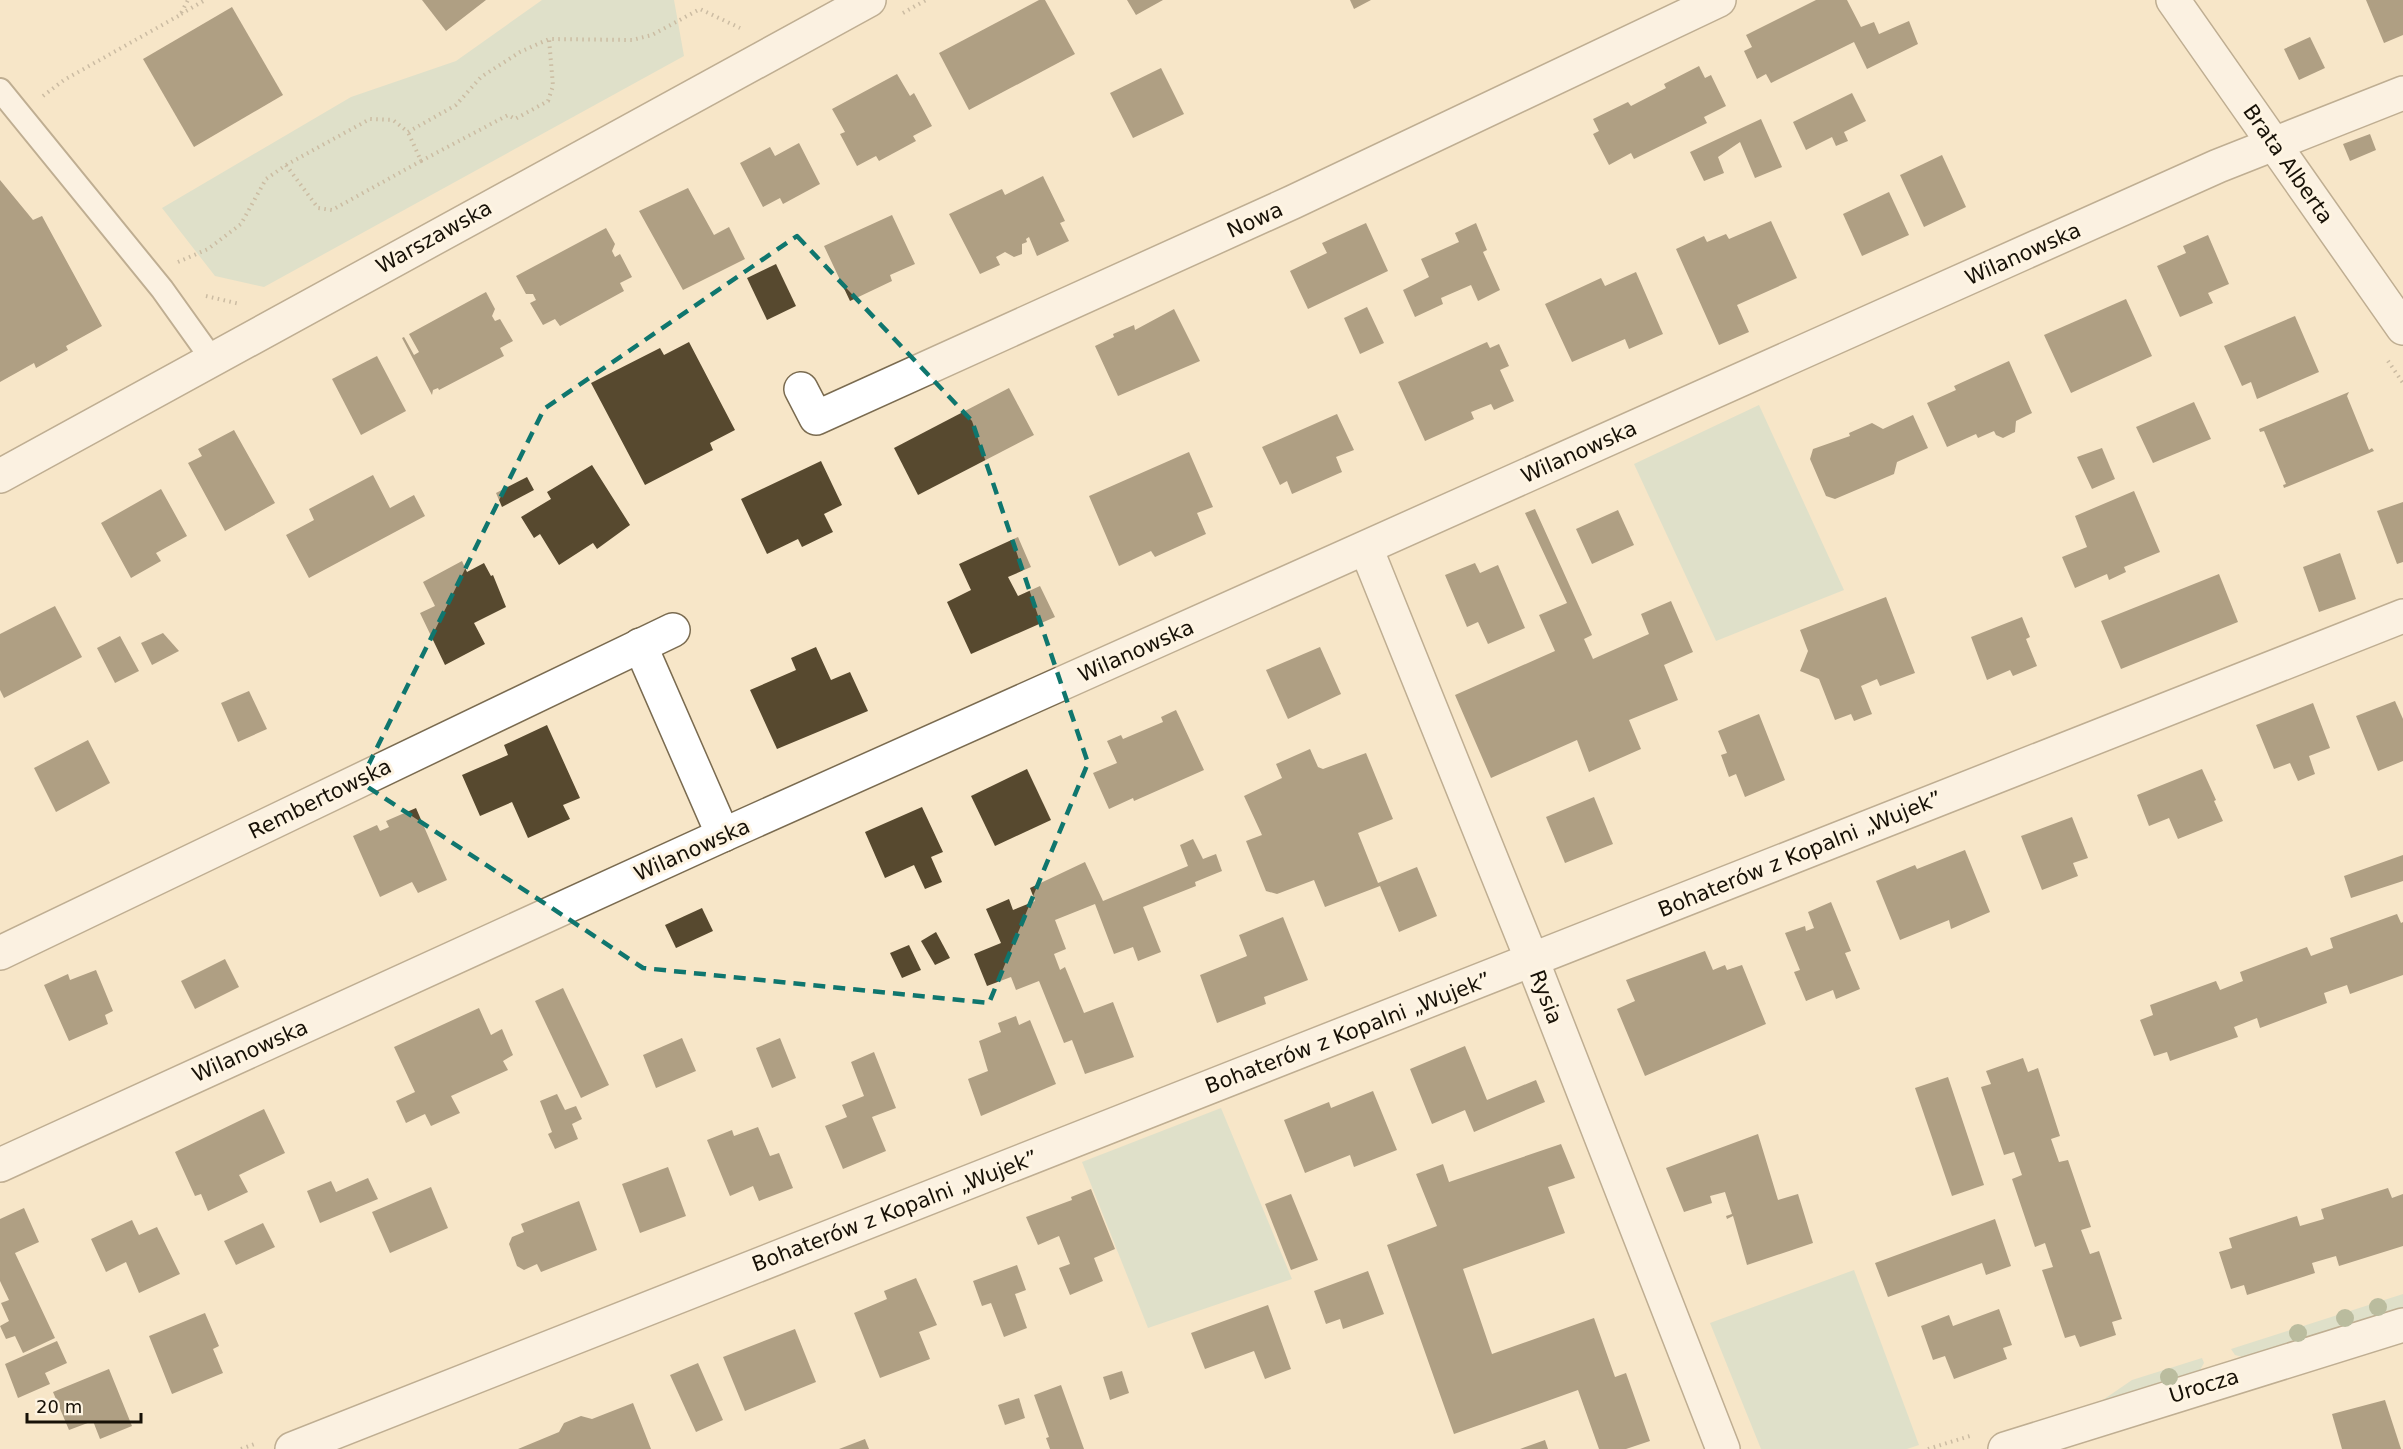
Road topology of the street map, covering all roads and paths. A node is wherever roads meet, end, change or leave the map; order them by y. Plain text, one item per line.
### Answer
1 (188, 0) edge
2 (205, 0) edge
3 (926, 0) edge
4 (1719, 0) edge
5 (2173, 0) edge
6 (882, 9) edge
7 (180, 15) junction
8 (549, 39) junction
9 (762, 59) junction
10 (0, 90) edge
11 (2403, 93) edge
12 (20, 114) junction
13 (408, 132) junction
14 (2275, 144) junction
15 (421, 161) junction
16 (285, 165) junction
17 (184, 272) dead end
18 (196, 293) dead end
19 (2403, 328) edge
20 (263, 330) junction
21 (212, 359) junction
22 (801, 389) dead end
23 (0, 476) edge
24 (1366, 548) junction
25 (2403, 616) edge
26 (673, 630) dead end
27 (640, 645) junction
28 (723, 836) junction
29 (0, 952) edge
30 (1532, 960) junction
31 (0, 1165) edge
32 (2403, 1325) edge
33 (292, 1449) edge
34 (1723, 1449) edge
35 (2006, 1449) edge

1 - 7 path
2 - 7 path
3 - 6 path
4 - 22 street, Nowa
5 - 14 street, Brata Alberta
6 - 9 street, Warszawska
7 - 12 path
8 - 9 path
8 - 13 path
8 - 15 path
9 - 20 street, Warszawska
10 - 12 lane
11 - 14 street, Wilanowska
12 - 21 lane
13 - 15 path
13 - 16 path
14 - 19 street, Brata Alberta
14 - 24 street, Wilanowska
15 - 16 path
16 - 17 path
18 - 20 path
20 - 21 street, Warszawska
21 - 23 street, Warszawska
24 - 28 street, Wilanowska
24 - 30 street, Rysia
25 - 30 street, Bohaterów z Kopalni „Wujek”
26 - 27 street, Rembertowska
27 - 28 street
27 - 29 street, Rembertowska
28 - 31 street, Wilanowska
30 - 33 street, Bohaterów z Kopalni „Wujek”
30 - 34 street, Rysia
32 - 35 street, Urocza

